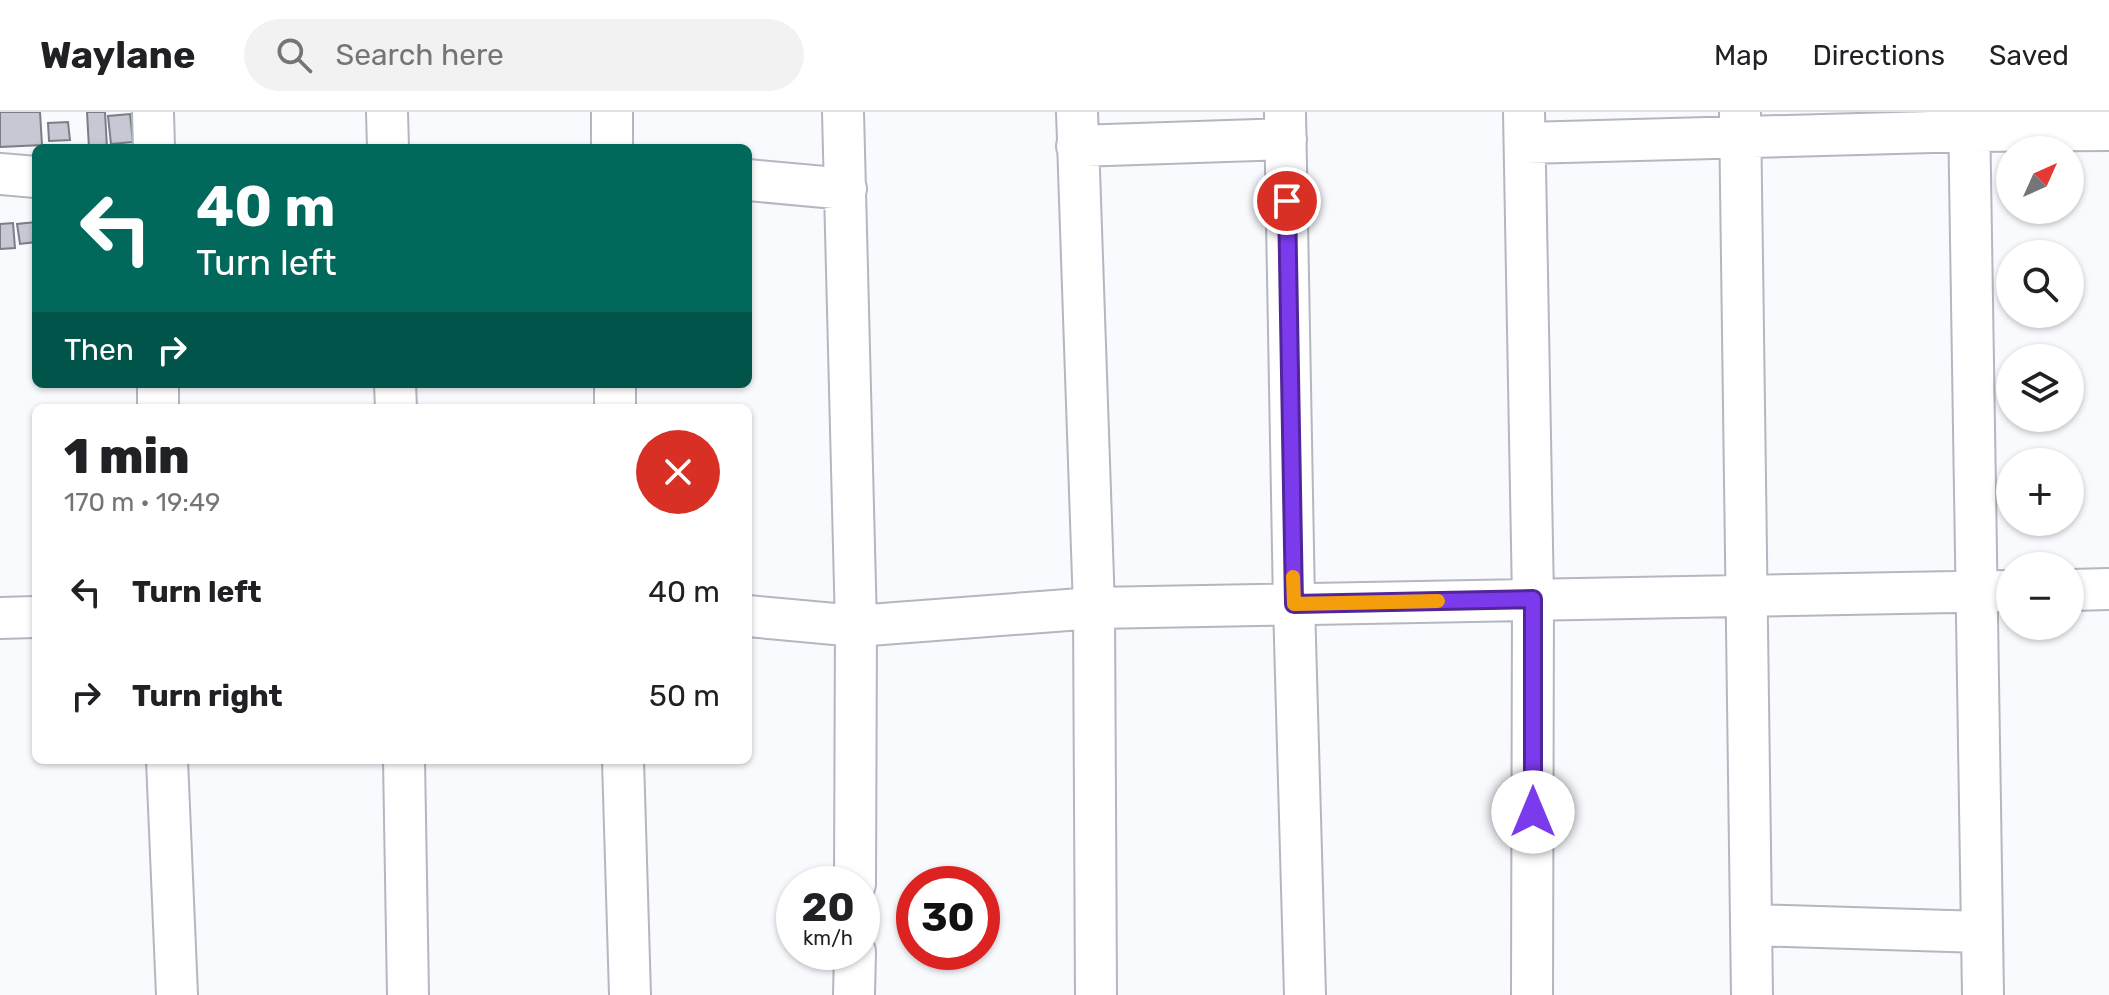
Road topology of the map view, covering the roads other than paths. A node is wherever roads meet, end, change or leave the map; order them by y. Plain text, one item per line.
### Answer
1 (153, 112) edge
2 (387, 112) edge
3 (612, 112) edge
4 (843, 112) edge
5 (1969, 122) edge
6 (1285, 125) edge
7 (1740, 125) edge
8 (1525, 128) edge
9 (1077, 129) edge
10 (2109, 130) edge
11 (154, 144) edge
12 (388, 144) edge
13 (612, 144) edge
14 (0, 174) edge
15 (32, 177) edge
16 (752, 180) edge
17 (846, 189) junction
18 (2109, 589) edge
19 (2084, 590) edge
20 (1994, 591) edge
21 (1748, 596) junction
22 (1533, 599) junction
23 (1294, 604) junction
24 (1094, 608) junction
25 (752, 616) edge
26 (32, 617) edge
27 (0, 618) edge
28 (856, 626) junction
29 (167, 764) edge
30 (404, 764) edge
31 (623, 764) edge
32 (855, 866) edge
33 (1751, 925) junction
34 (1982, 932) junction
35 (855, 970) edge
36 (177, 995) edge
37 (408, 995) edge
38 (630, 995) edge
39 (854, 995) edge
40 (1096, 995) edge
41 (1305, 995) edge
42 (1532, 995) edge
43 (1752, 995) edge
44 (1983, 995) edge

1 - 11 street
2 - 12 street
3 - 13 street
4 - 17 street
5 - 7 street
5 - 10 street
5 - 20 street
6 - 9 street
6 - 23 street
7 - 8 street
7 - 21 street
8 - 22 street
9 - 24 street
14 - 15 street
16 - 17 street
17 - 28 street
18 - 19 street
20 - 21 street
20 - 34 street
21 - 22 street
21 - 33 street
22 - 23 street
22 - 42 street
23 - 24 street
23 - 41 street
24 - 28 street
24 - 40 street
25 - 28 street
26 - 27 street
28 - 32 street
29 - 36 street
30 - 37 street
31 - 38 street
33 - 34 street
33 - 43 street
34 - 44 street
35 - 39 street

